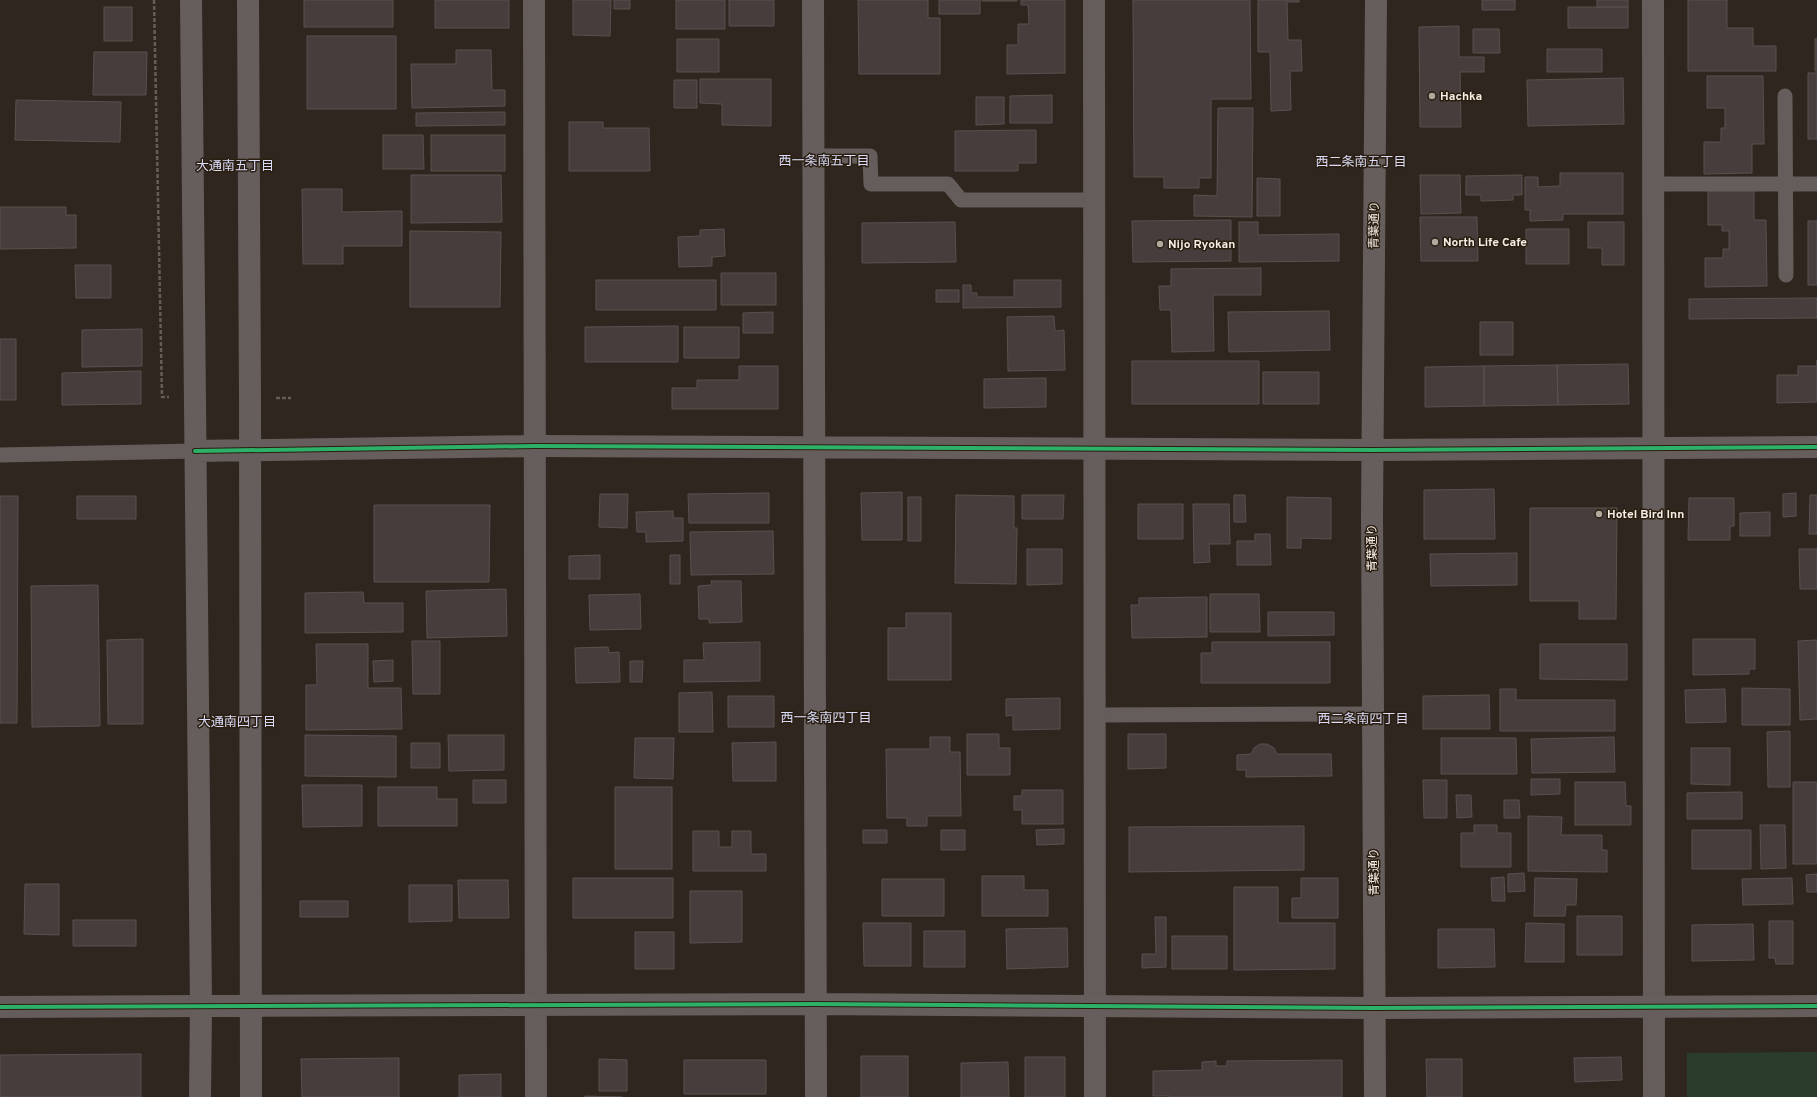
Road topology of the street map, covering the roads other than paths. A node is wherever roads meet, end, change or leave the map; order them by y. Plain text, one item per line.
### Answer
1 (191, 0) edge
2 (248, 0) edge
3 (534, 0) edge
4 (814, 0) edge
5 (1094, 0) edge
6 (1376, 0) edge
7 (1653, 0) edge
8 (1785, 96) dead end
9 (815, 156) junction
10 (1653, 184) junction
11 (1785, 184) junction
12 (1817, 184) edge
13 (1095, 200) junction
14 (1786, 275) dead end
15 (535, 446) junction
16 (1654, 447) junction
17 (1817, 447) edge
18 (249, 449) junction
19 (815, 449) junction
20 (1096, 449) junction
21 (1372, 450) junction
22 (195, 451) junction
23 (0, 455) edge
24 (1373, 714) junction
25 (1095, 715) junction
26 (815, 1004) junction
27 (536, 1005) junction
28 (201, 1006) junction
29 (251, 1006) junction
30 (1817, 1006) edge
31 (0, 1007) edge
32 (1095, 1007) junction
33 (1374, 1008) junction
34 (1654, 1008) junction
35 (200, 1097) edge
36 (251, 1097) edge
37 (536, 1097) edge
38 (816, 1097) edge
39 (1095, 1097) edge
40 (1375, 1097) edge
41 (1654, 1097) edge

1 - 22 street
2 - 18 street
3 - 15 street
4 - 9 street
5 - 13 street
6 - 21 street, 青葉通り
7 - 10 street
8 - 11 lane
9 - 13 lane
9 - 19 street
10 - 11 lane
10 - 16 street
11 - 12 lane
11 - 14 lane
13 - 20 street
15 - 18 street
15 - 19 street
15 - 27 street
16 - 17 street
16 - 21 street
16 - 34 street
18 - 22 street
18 - 29 street
19 - 20 street
19 - 26 street
20 - 21 street
20 - 25 street
21 - 24 street, 青葉通り
22 - 23 lane
22 - 28 street
24 - 25 lane
24 - 33 street, 青葉通り
25 - 32 street
26 - 27 street
26 - 32 street
26 - 38 street
27 - 29 street
27 - 37 street
28 - 29 street
28 - 31 street
28 - 35 street
29 - 36 street
30 - 34 street
32 - 33 street
32 - 39 street
33 - 34 street
33 - 40 street, 青葉通り
34 - 41 street

